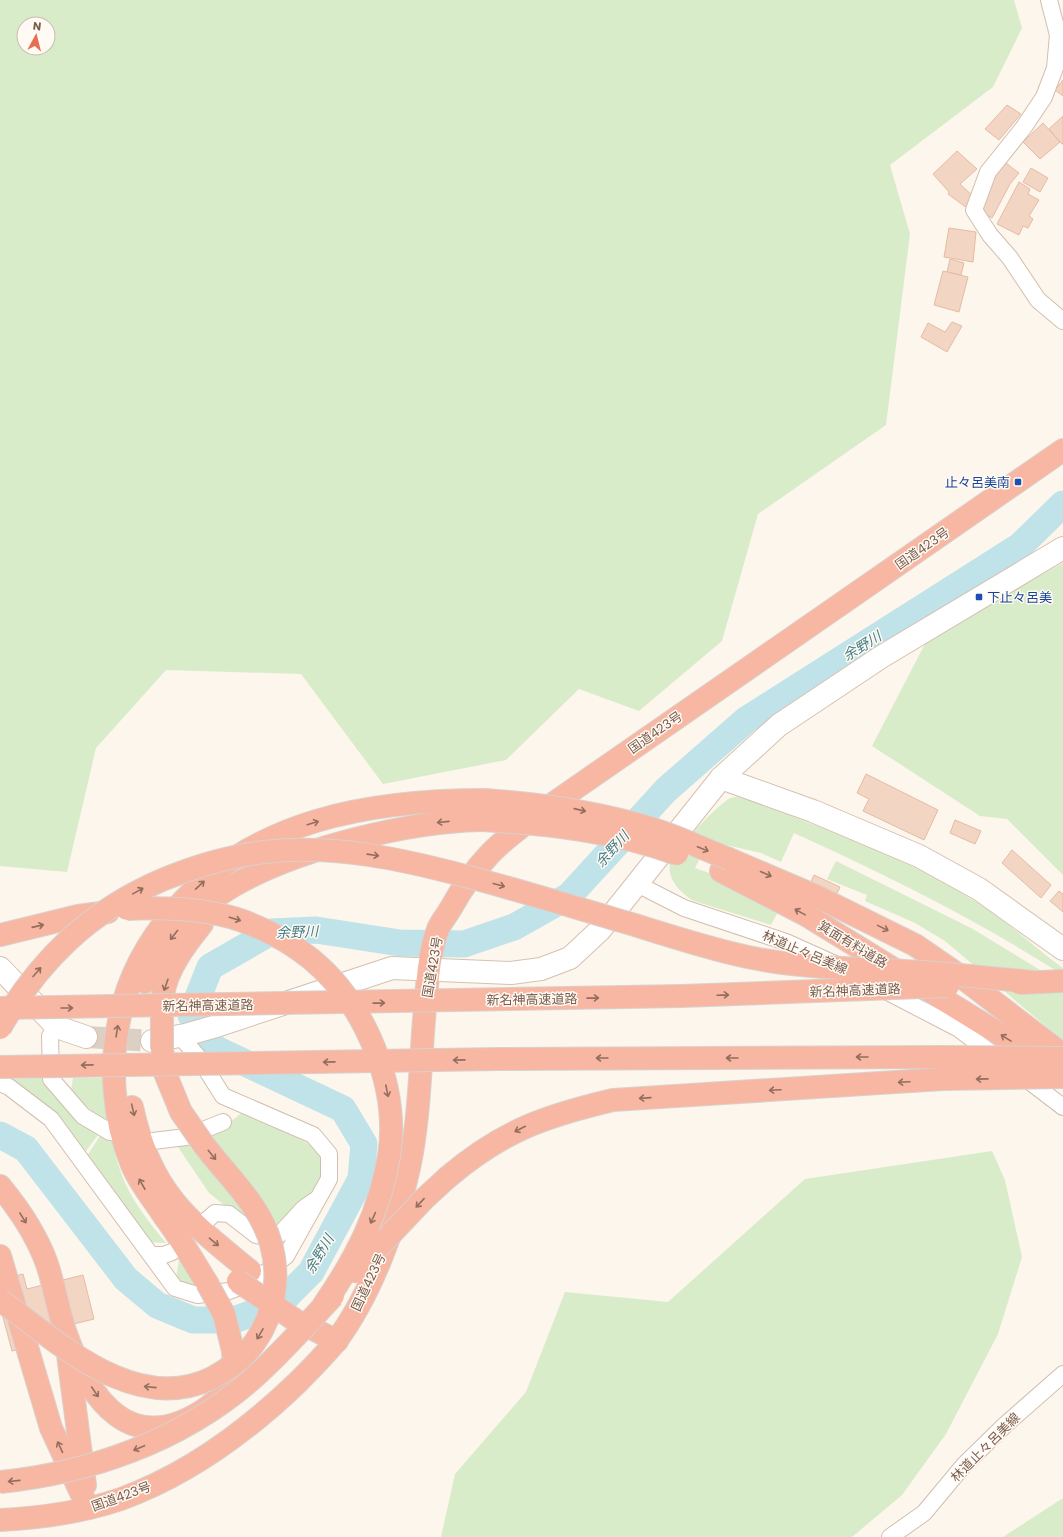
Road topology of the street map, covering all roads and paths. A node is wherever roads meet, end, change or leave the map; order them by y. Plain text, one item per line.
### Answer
1 (1049, 0) edge
2 (1063, 321) edge
3 (1063, 450) edge
4 (1063, 548) edge
5 (721, 778) junction
6 (483, 810) junction
7 (273, 865) junction
8 (725, 865) junction
9 (636, 884) junction
10 (0, 935) edge
11 (1063, 948) edge
12 (0, 968) edge
13 (429, 970) junction
14 (1063, 981) edge
15 (1033, 982) junction
16 (0, 1008) edge
17 (57, 1027) junction
18 (0, 1028) edge
19 (182, 1036) junction
20 (86, 1037) tunnel mouth
21 (159, 1038) junction
22 (1063, 1055) edge
23 (1063, 1058) edge
24 (0, 1067) edge
25 (1063, 1073) edge
26 (1063, 1077) edge
27 (0, 1083) edge
28 (1063, 1106) edge
29 (223, 1122) dead end
30 (110, 1132) dead end
31 (153, 1141) dead end
32 (0, 1186) edge
33 (319, 1198) junction
34 (164, 1216) junction
35 (207, 1220) dead end
36 (172, 1252) dead end
37 (151, 1255) junction
38 (0, 1256) edge
39 (244, 1276) junction
40 (0, 1300) edge
41 (307, 1312) junction
42 (66, 1332) junction
43 (336, 1341) junction
44 (1063, 1374) edge
45 (0, 1482) edge
46 (88, 1508) junction
47 (0, 1520) edge
48 (890, 1537) edge

1 - 2 street
3 - 13 highway, 国道423号
4 - 5 street
5 - 9 street
5 - 11 street
6 -> 7 highway
6 - 8 highway, bridge
34 -> 6 highway
7 -> 21 highway
7 -> 39 highway
8 -> 22 highway, 箕面有料道路
25 -> 8 highway, 箕面有料道路
9 - 13 street
9 - 28 street, 林道止々呂美線
10 -> 41 highway, bridge
12 - 17 street
13 - 19 street
13 - 43 highway, 国道423号
14 - 15 highway, 新名神高速道路, bridge
16 -> 15 highway, 新名神高速道路, bridge
18 -> 15 highway, bridge
17 - 20 street
17 - 30 street
19 - 21 street
19 - 33 street
21 -> 40 highway, bridge
23 -> 24 highway, bridge
26 -> 41 highway, bridge
27 - 37 street
29 - 31 street
32 -> 42 highway
33 - 35 street
33 - 37 street
34 - 39 highway
42 -> 34 highway, bridge
36 - 37 street
46 -> 38 highway
39 - 41 highway, bridge
41 - 43 highway
41 -> 45 highway, bridge
42 - 46 highway
43 - 46 highway, 国道423号
44 - 48 street, 林道止々呂美線
46 - 47 highway, 国道423号

